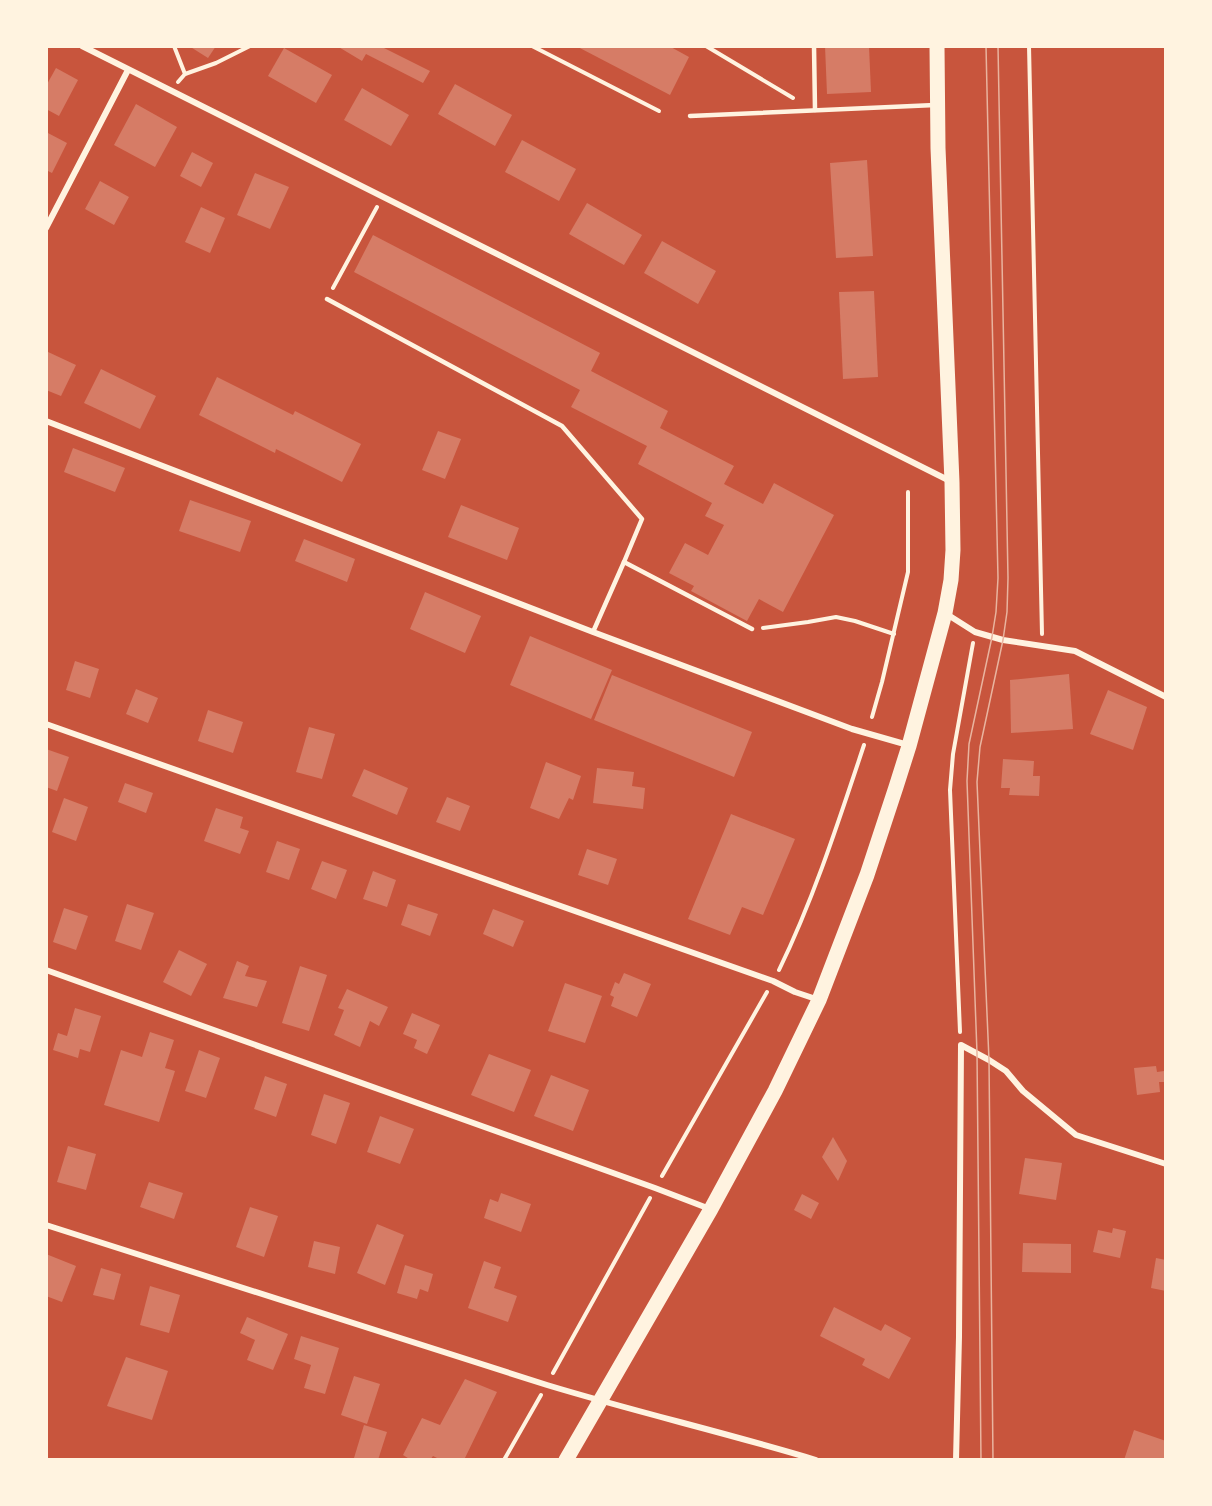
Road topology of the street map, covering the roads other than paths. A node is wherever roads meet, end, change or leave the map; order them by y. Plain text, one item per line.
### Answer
1 (82, 46) edge
2 (814, 46) edge
3 (937, 46) edge
4 (128, 70) junction
5 (938, 105) junction
6 (814, 110) junction
7 (690, 116) dead end
8 (46, 228) edge
9 (327, 299) road end
10 (46, 421) edge
11 (952, 482) junction
12 (624, 562) junction
13 (945, 613) junction
14 (752, 629) road end
15 (593, 632) junction
16 (1166, 697) edge
17 (46, 724) edge
18 (909, 746) junction
19 (46, 970) edge
20 (819, 1000) junction
21 (1166, 1164) edge
22 (711, 1209) junction
23 (46, 1225) edge
24 (600, 1401) junction
25 (566, 1460) edge
26 (816, 1460) edge
27 (956, 1460) edge

1 - 4 street
2 - 6 lane
3 - 5 main road
4 - 8 street
4 - 11 street
5 - 6 lane
5 - 11 main road
6 - 7 lane
9 - 12 lane
10 - 15 street
11 - 13 main road
12 - 14 lane
12 - 15 lane
13 - 16 street
13 - 18 main road
15 - 18 street
17 - 20 street
18 - 20 main road
19 - 22 street
20 - 22 main road
21 - 27 street
22 - 24 main road
23 - 24 street
24 - 25 main road
24 - 26 street

